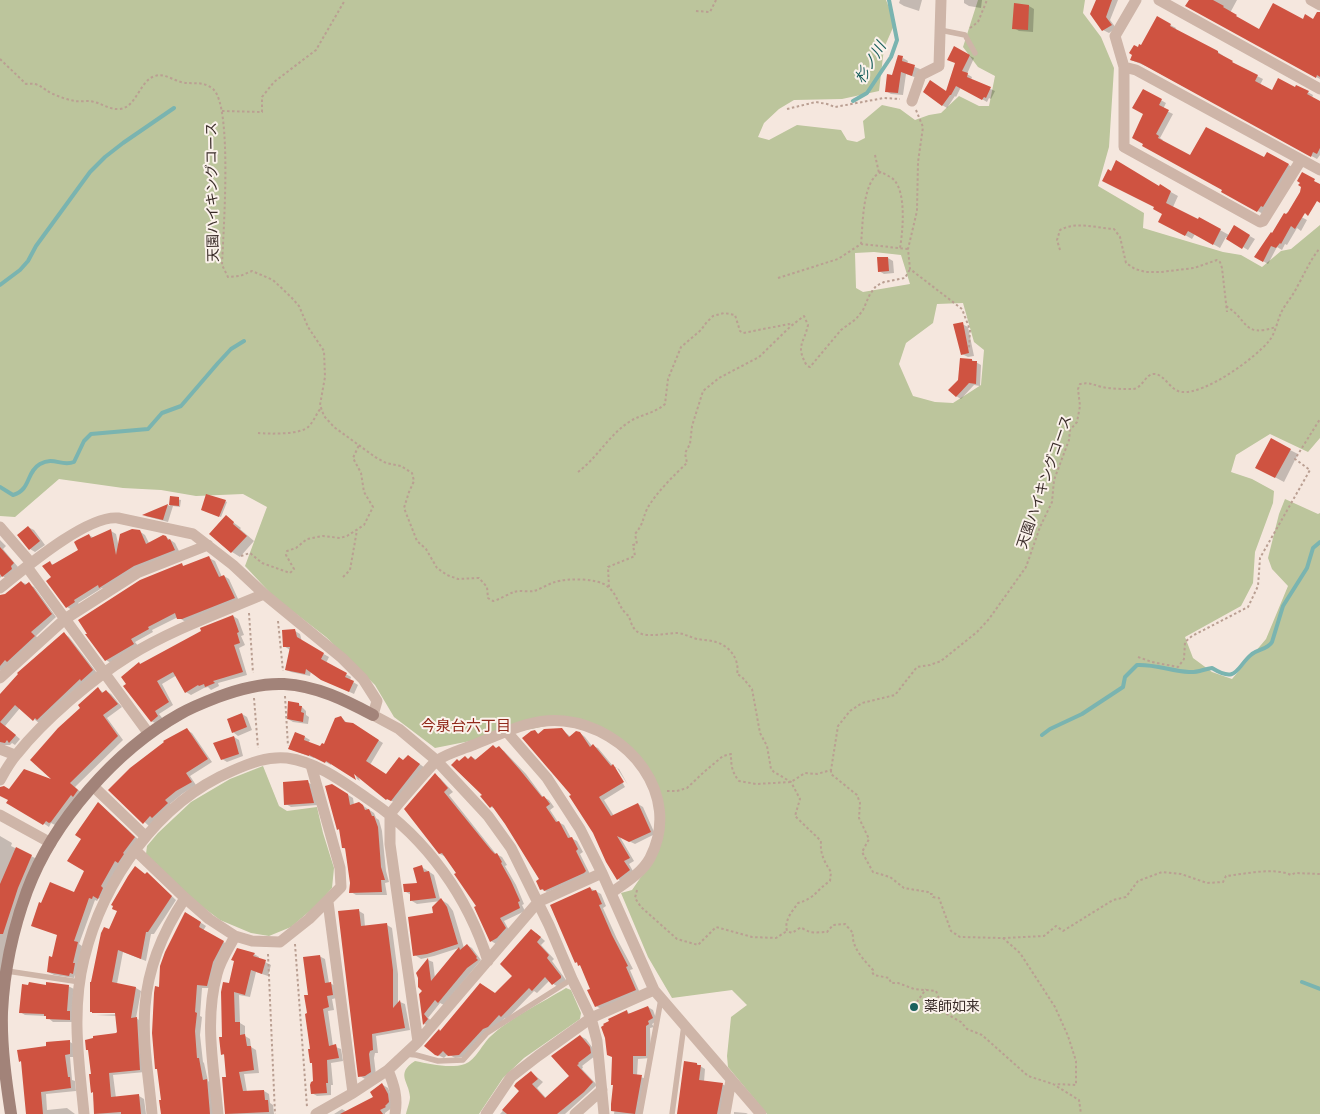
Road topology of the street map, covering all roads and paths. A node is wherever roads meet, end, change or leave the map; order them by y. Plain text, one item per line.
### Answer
1 (345, 0) edge
2 (716, 0) edge
3 (941, 0) edge
4 (987, 0) edge
5 (1159, 0) edge
6 (1311, 0) edge
7 (1131, 1) edge
8 (1320, 5) edge
9 (696, 11) dead end
10 (966, 28) dead end
11 (940, 30) junction
12 (975, 53) dead end
13 (0, 59) edge
14 (1124, 67) junction
15 (1320, 89) edge
16 (912, 101) junction
17 (787, 108) dead end
18 (222, 111) junction
19 (875, 154) dead end
20 (1301, 160) junction
21 (1319, 168) edge
22 (879, 173) junction
23 (861, 244) junction
24 (900, 248) junction
25 (908, 248) junction
26 (1320, 248) edge
27 (1060, 250) dead end
28 (910, 269) junction
29 (778, 278) dead end
30 (1226, 306) junction
31 (1227, 312) dead end
32 (791, 326) junction
33 (1276, 327) junction
34 (969, 348) dead end
35 (321, 408) junction
36 (1320, 419) edge
37 (258, 432) dead end
38 (359, 445) junction
39 (578, 472) dead end
40 (0, 527) edge
41 (357, 530) junction
42 (208, 545) junction
43 (237, 557) dead end
44 (29, 565) junction
45 (343, 577) dead end
46 (0, 588) edge
47 (609, 588) junction
48 (264, 594) junction
49 (65, 620) junction
50 (1138, 657) dead end
51 (104, 673) junction
52 (0, 678) edge
53 (373, 714) junction
54 (507, 732) junction
55 (149, 734) junction
56 (0, 749) edge
57 (16, 755) junction
58 (436, 760) junction
59 (310, 765) junction
60 (831, 770) junction
61 (0, 780) edge
62 (791, 782) junction
63 (93, 786) junction
64 (654, 786) junction
65 (390, 814) junction
66 (0, 815) edge
67 (145, 836) junction
68 (51, 843) junction
69 (135, 850) junction
70 (602, 873) junction
71 (638, 873) junction
72 (1320, 874) edge
73 (611, 893) junction
74 (185, 898) junction
75 (328, 902) junction
76 (538, 902) junction
77 (787, 931) junction
78 (294, 932) junction
79 (235, 936) junction
80 (1003, 938) junction
81 (268, 942) junction
82 (488, 961) junction
83 (7, 971) junction
84 (572, 979) junction
85 (80, 982) junction
86 (926, 989) junction
87 (657, 994) junction
88 (914, 1006) dead end
89 (1, 1012) edge
90 (591, 1018) junction
91 (684, 1025) junction
92 (418, 1042) junction
93 (404, 1054) junction
94 (388, 1070) junction
95 (731, 1080) junction
96 (1053, 1084) junction
97 (602, 1090) junction
98 (353, 1094) junction
99 (11, 1114) edge
100 (84, 1114) edge
101 (152, 1114) edge
102 (218, 1114) edge
103 (275, 1114) edge
104 (307, 1114) edge
105 (316, 1114) edge
106 (395, 1114) edge
107 (486, 1114) edge
108 (575, 1114) edge
109 (604, 1114) edge
110 (640, 1114) edge
111 (672, 1114) edge
112 (725, 1114) edge
113 (761, 1114) edge
114 (1081, 1114) edge

1 - 18 path
2 - 9 path
3 - 11 street
4 - 10 path
5 - 15 street
6 - 8 street
7 - 14 street
11 - 12 lane
11 - 16 street
13 - 18 path, 天園ハイキングコース
14 - 20 street
14 - 20 street
16 - 17 path
16 - 25 path
18 - 35 path, 天園ハイキングコース
19 - 22 path
20 - 21 street
22 - 23 path
22 - 24 path
23 - 24 path
23 - 29 path
24 - 25 path
25 - 28 path
26 - 33 path, 天園ハイキングコース
27 - 30 path
28 - 32 path
28 - 34 path
30 - 31 path
30 - 33 path
32 - 39 path
32 - 47 path
33 - 60 path, 天園ハイキングコース
35 - 37 path
35 - 38 path
36 - 50 path
38 - 41 path
38 - 47 path
40 - 44 street
41 - 43 path
41 - 45 path
42 - 44 street
42 - 48 street
42 - 49 street
44 - 46 street
44 - 49 street
47 - 62 path
48 - 51 street
48 - 53 street
49 - 51 street
49 - 52 street
51 - 55 street
51 - 57 street
53 - 55 street
53 - 58 street
54 - 58 street
54 - 64 street
54 - 70 street
55 - 63 street
56 - 57 street
57 - 61 street
58 - 65 street
58 - 76 street
59 - 65 street
59 - 67 street
59 - 75 street
60 - 62 path
60 - 80 path
62 - 64 path
62 - 77 path
63 - 67 street
63 - 68 street
64 - 71 street
65 - 82 street
65 - 92 street
66 - 68 street
67 - 69 street
68 - 83 street
69 - 74 street
69 - 85 street
70 - 73 street
70 - 76 street
71 - 73 street
71 - 77 path
72 - 80 path
73 - 87 street
74 - 79 street
74 - 101 street
75 - 78 street
75 - 98 street
76 - 82 street
76 - 84 street
77 - 86 path
78 - 81 street
78 - 104 path
79 - 81 street
79 - 102 street
80 - 96 path
81 - 103 path
82 - 92 street
83 - 85 lane
83 - 89 street
84 - 90 street
84 - 93 lane
85 - 100 street
86 - 88 path
86 - 96 path
87 - 90 street
87 - 91 street
87 - 110 lane
89 - 99 street
90 - 97 street
90 - 107 street
91 - 95 street
91 - 111 lane
92 - 93 street
93 - 94 street
94 - 98 street
94 - 106 street
95 - 112 street
95 - 113 street
96 - 114 path
97 - 108 street
97 - 109 street
98 - 105 street

